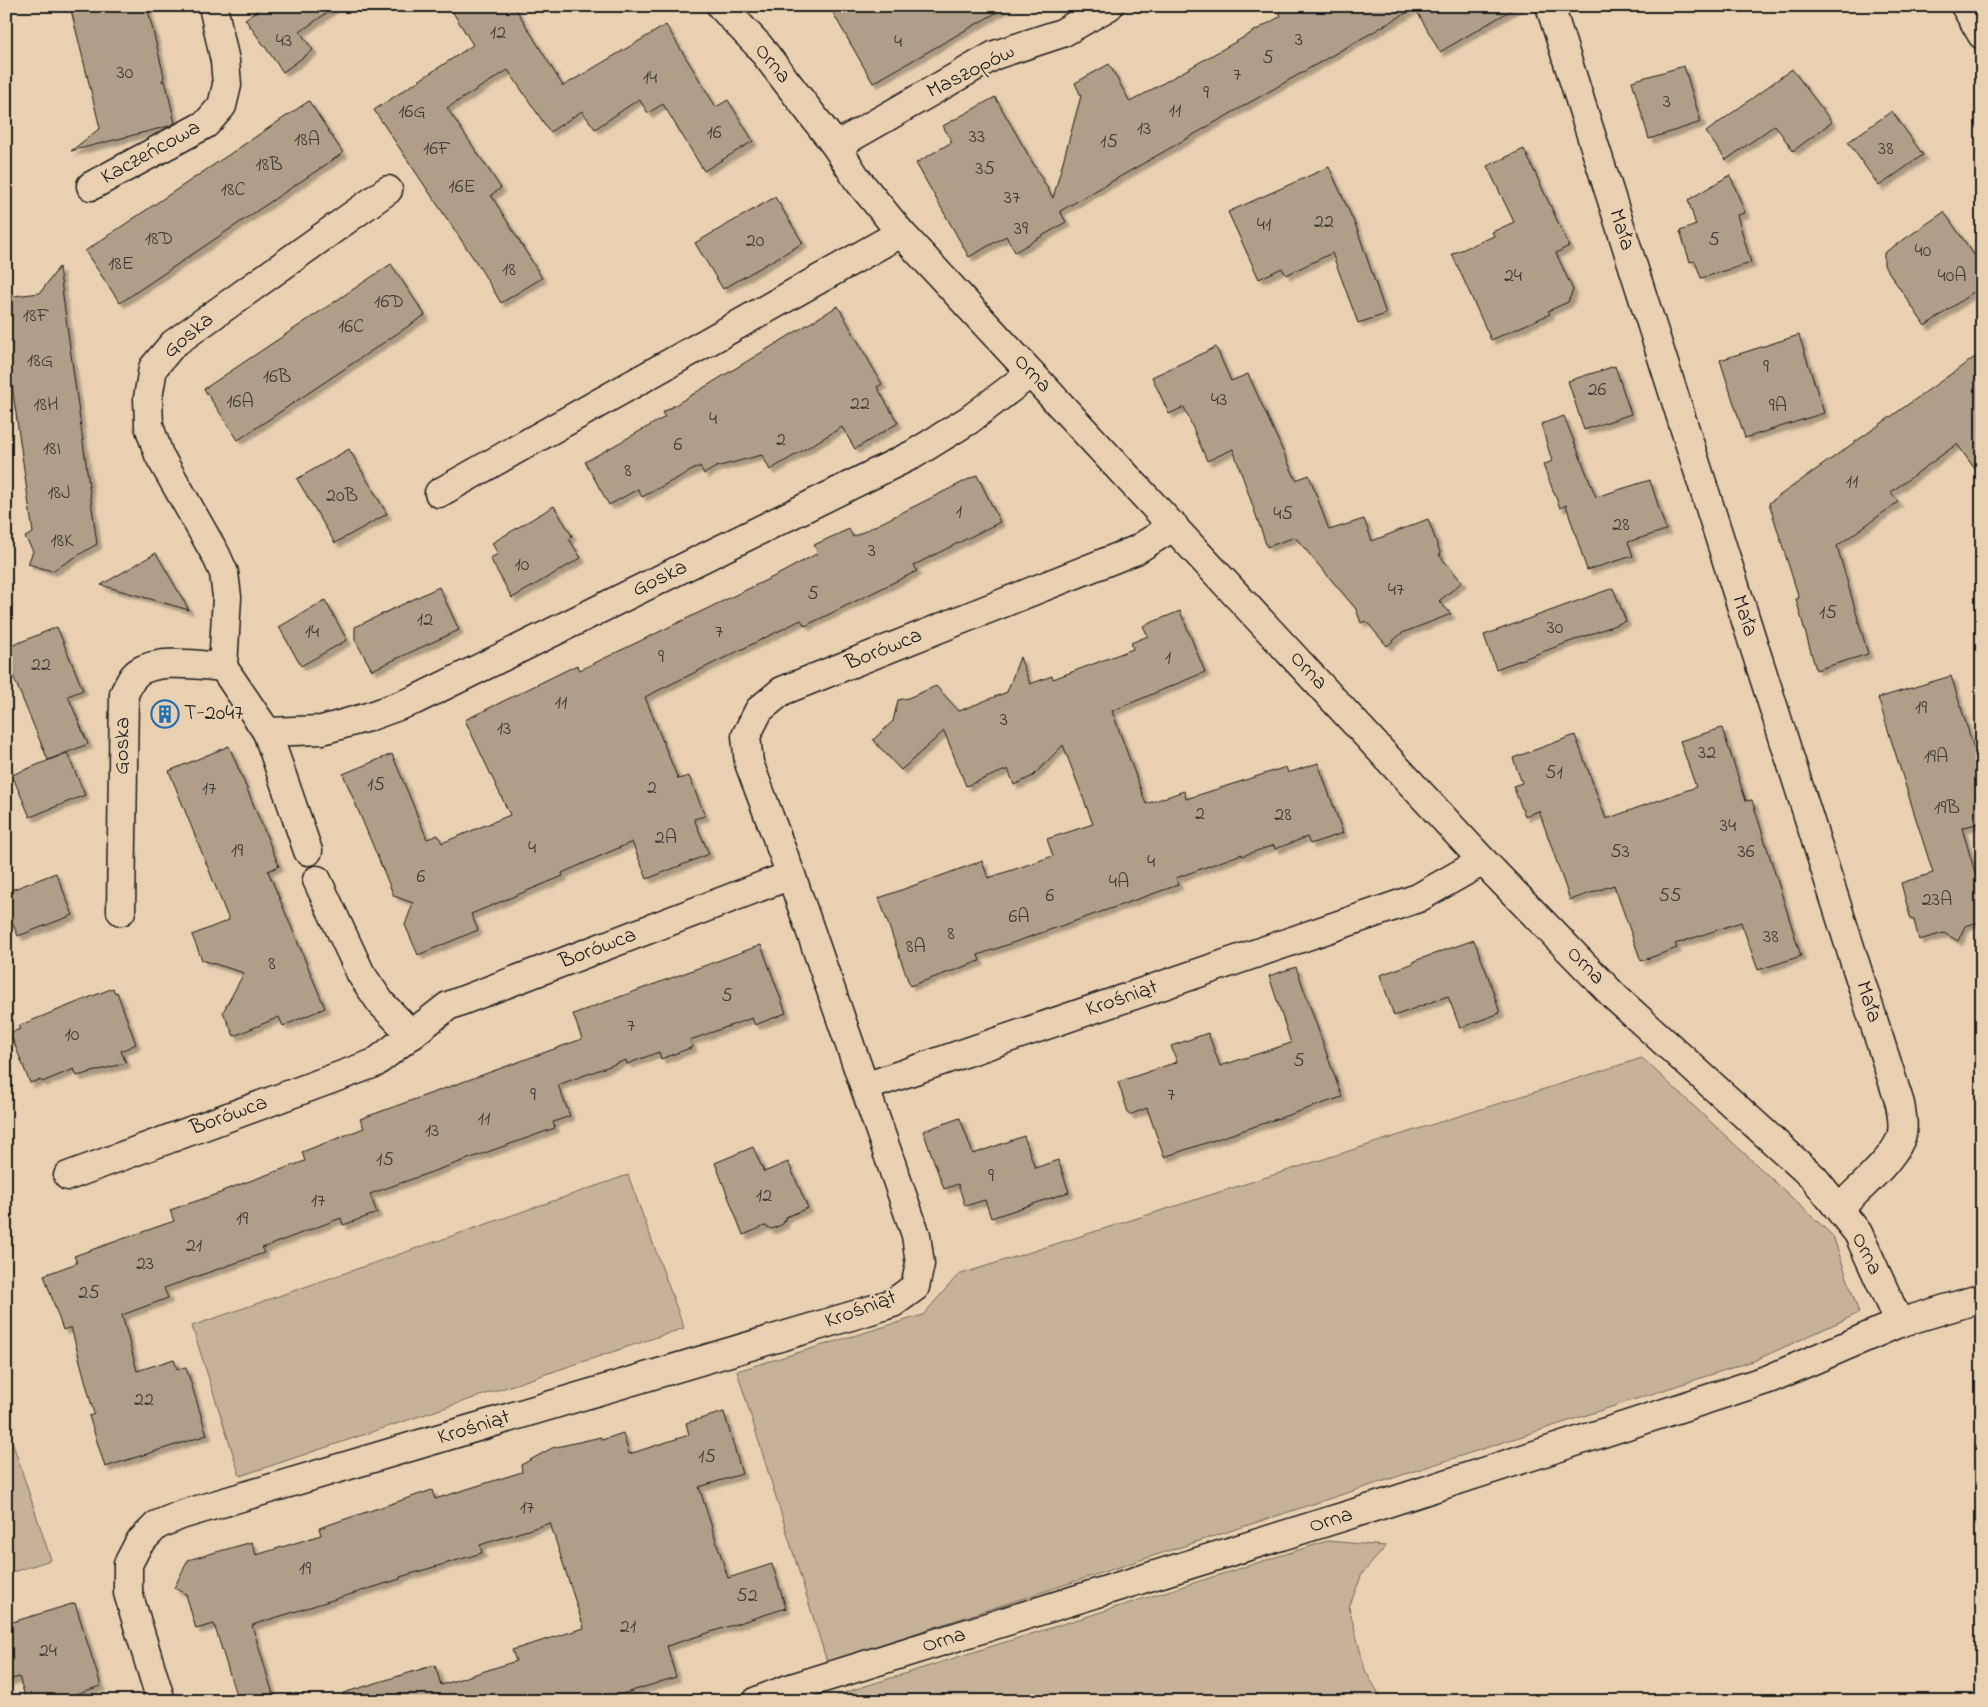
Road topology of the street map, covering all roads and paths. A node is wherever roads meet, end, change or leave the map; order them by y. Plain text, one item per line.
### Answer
1 (213, 6) edge
2 (721, 6) edge
3 (1109, 6) edge
4 (1550, 6) edge
5 (1965, 6) edge
6 (1982, 35) edge
7 (836, 146) junction
8 (91, 186) dead end
9 (388, 190) dead end
10 (901, 233) junction
11 (1031, 373) junction
12 (439, 493) dead end
13 (1174, 526) junction
14 (223, 667) junction
15 (267, 732) junction
16 (308, 852) dead end
17 (1483, 861) junction
18 (791, 875) junction
19 (317, 880) dead end
20 (121, 911) dead end
21 (412, 1035) junction
22 (865, 1087) junction
23 (68, 1176) dead end
24 (1840, 1208) junction
25 (1982, 1298) edge
26 (1898, 1323) junction
27 (161, 1701) edge
28 (757, 1701) edge

1 - 8 street, Kaczeńcowa
2 - 7 street, Orna
3 - 7 street, Maszopów
4 - 24 street, Mała
5 - 6 street
7 - 10 street, Orna
9 - 14 street, Goska
10 - 11 street, Orna
10 - 12 street
11 - 13 street, Orna
11 - 15 street, Goska
13 - 17 street, Orna
13 - 18 street, Borówca
14 - 15 street
14 - 20 street, Goska
15 - 16 street
17 - 22 street, Krośniąt
17 - 24 street, Orna
18 - 21 street, Borówca
18 - 22 street, Borówca
19 - 21 street
21 - 23 street, Borówca
22 - 27 street, Krośniąt
24 - 26 street, Orna
25 - 26 street, Orna
26 - 28 street, Orna

